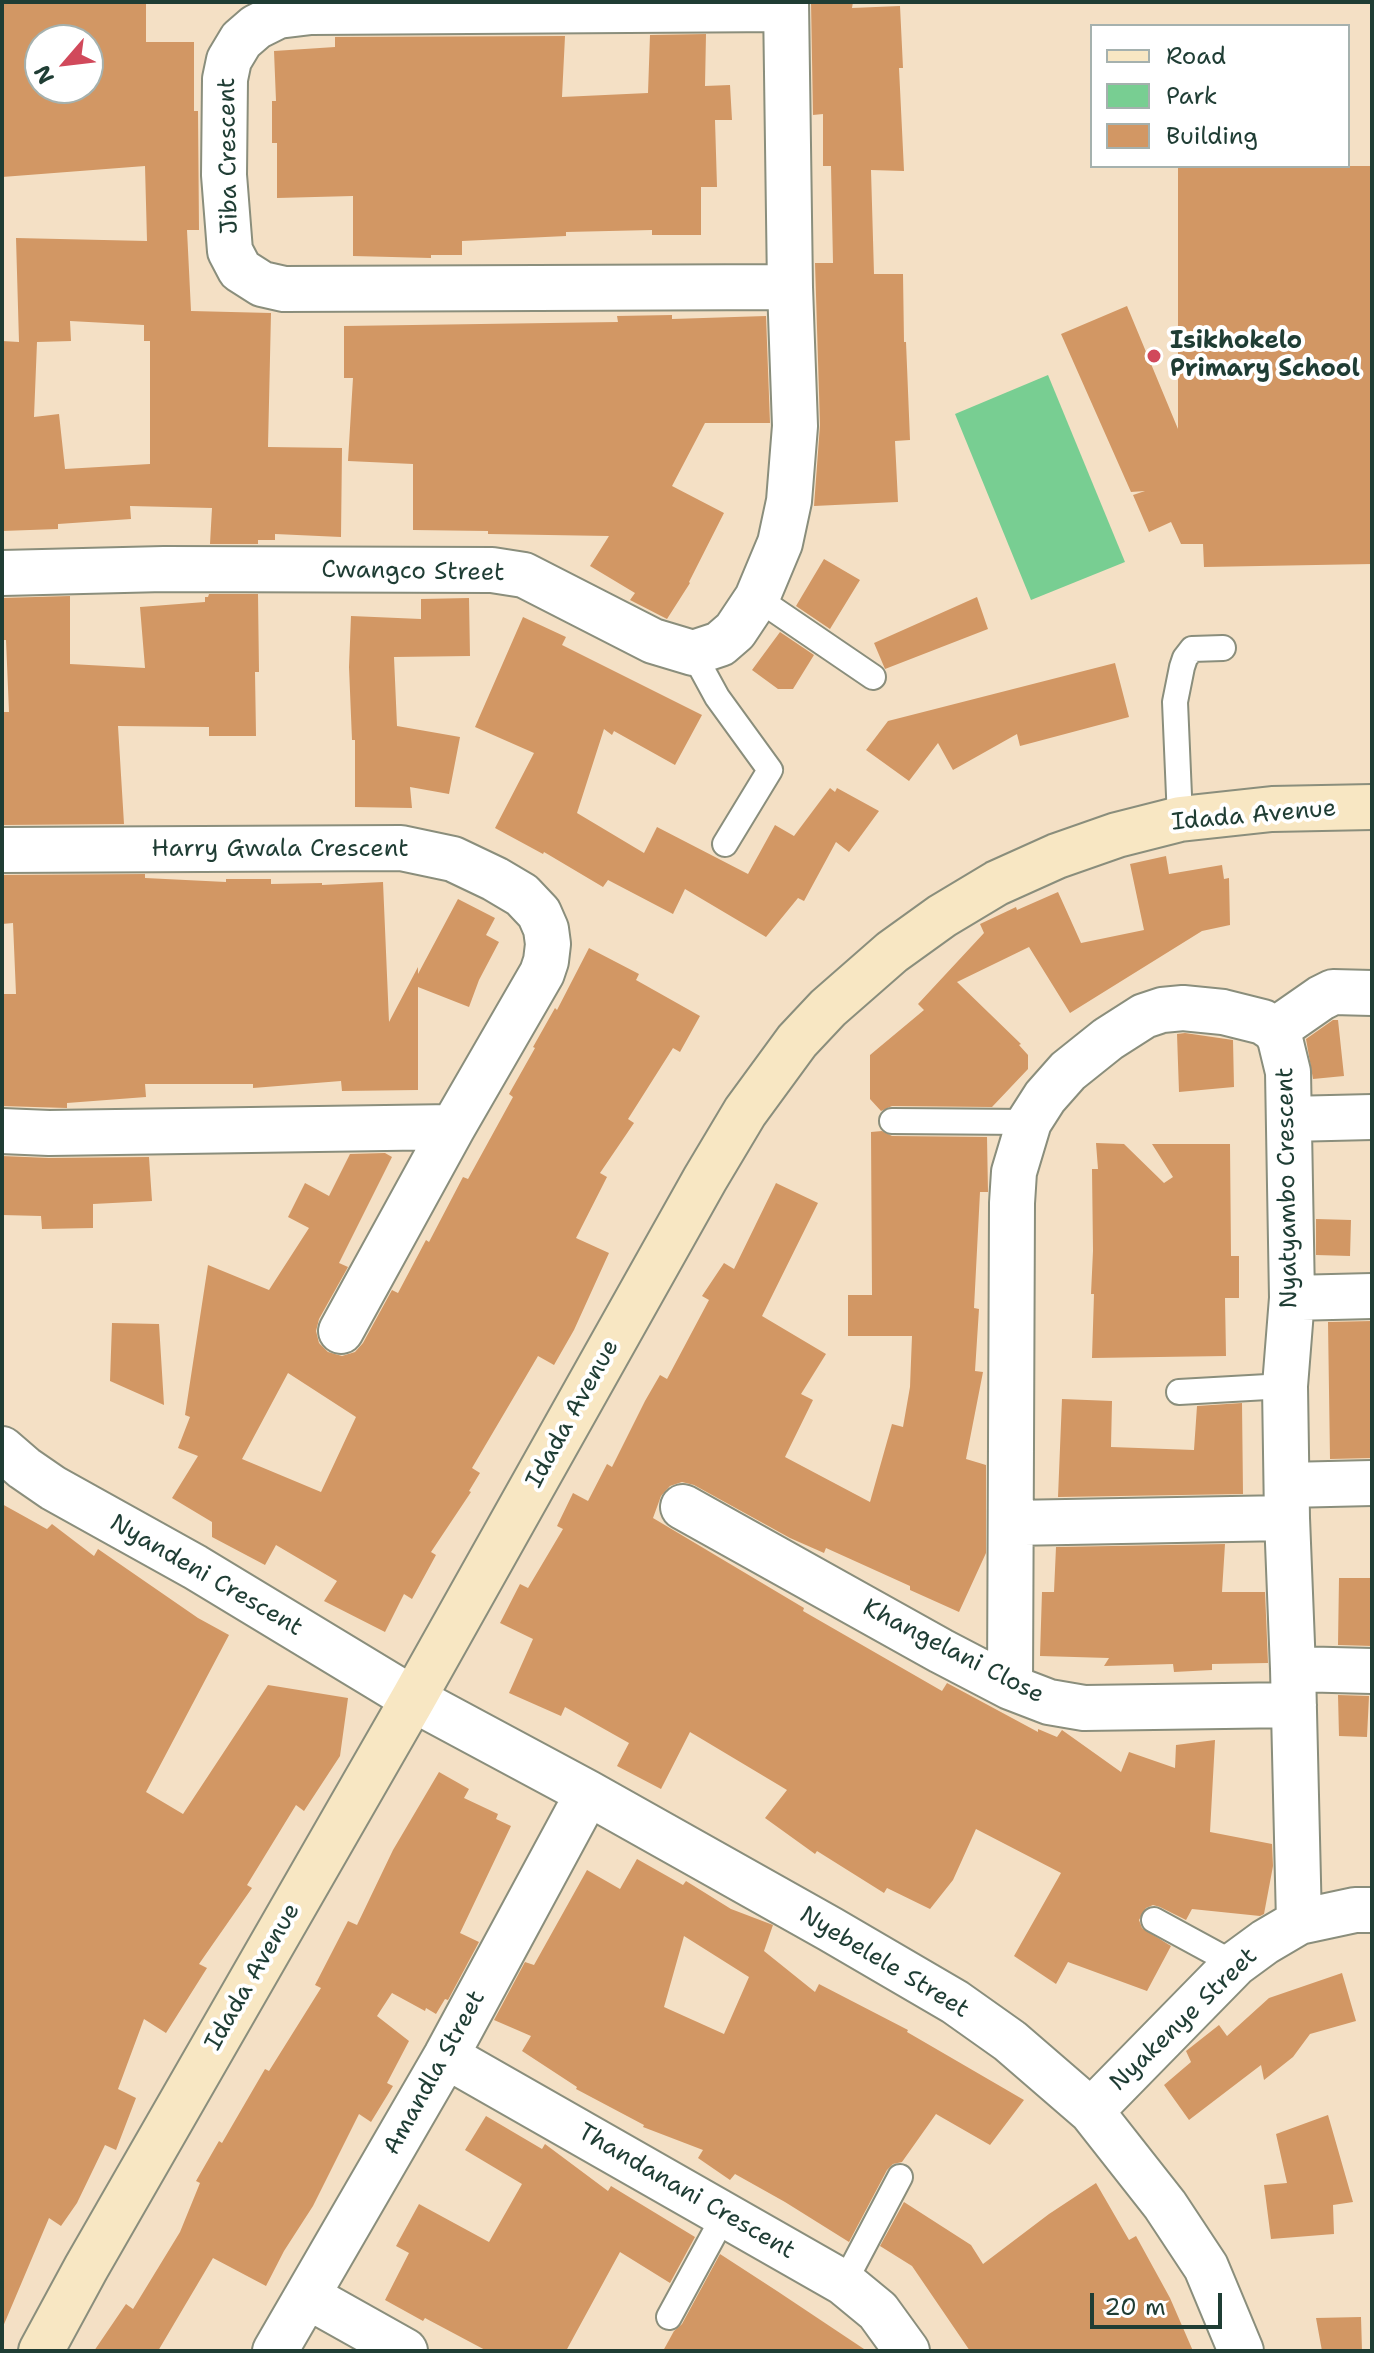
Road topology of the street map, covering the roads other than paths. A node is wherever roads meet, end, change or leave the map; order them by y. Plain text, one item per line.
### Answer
1 (786, 5) edge
2 (790, 287) junction
3 (2, 573) edge
4 (757, 598) junction
5 (1223, 648) dead end
6 (693, 653) junction
7 (873, 677) dead end
8 (1372, 807) edge
9 (1180, 819) junction
10 (725, 844) dead end
11 (2, 850) edge
12 (1372, 993) edge
13 (1275, 1030) junction
14 (1372, 1117) edge
15 (1289, 1119) junction
16 (892, 1121) dead end
17 (1029, 1122) junction
18 (453, 1127) junction
19 (2, 1131) edge
20 (1372, 1296) edge
21 (1292, 1298) junction
22 (341, 1331) dead end
23 (1285, 1386) junction
24 (1179, 1392) dead end
25 (2, 1449) edge
26 (1372, 1483) edge
27 (1287, 1501) junction
28 (683, 1507) dead end
29 (1011, 1523) junction
30 (1372, 1671) edge
31 (1010, 1687) junction
32 (1294, 1687) junction
33 (413, 1699) junction
34 (588, 1793) junction
35 (1372, 1910) edge
36 (1154, 1920) dead end
37 (1299, 1922) junction
38 (1235, 1964) junction
39 (446, 2056) junction
40 (1091, 2111) junction
41 (900, 2177) dead end
42 (725, 2214) junction
43 (844, 2283) junction
44 (307, 2296) junction
45 (669, 2317) dead end
46 (41, 2351) edge
47 (275, 2351) edge
48 (405, 2351) edge
49 (907, 2351) edge
50 (1241, 2351) edge

1 - 2 street
1 - 2 street, Jiba Crescent
2 - 4 street
3 - 6 street, Cwangco Street
4 - 6 street
4 - 7 lane
5 - 9 lane
6 - 10 lane
8 - 9 street, Idada Avenue
9 - 33 street, Idada Avenue
11 - 18 street, Harry Gwala Crescent
12 - 13 street
13 - 15 street, Nyatyambo Crescent
13 - 17 street
14 - 15 street
15 - 21 street, Nyatyambo Crescent
16 - 17 lane
17 - 29 street
18 - 19 street
18 - 22 street, Harry Gwala Crescent
20 - 21 street
21 - 23 street, Nyatyambo Crescent
23 - 24 lane
23 - 27 street, Nyatyambo Crescent
25 - 33 street, Nyandeni Crescent
26 - 27 street
27 - 29 street
27 - 32 street, Nyatyambo Crescent
28 - 31 street, Khangelani Close
29 - 31 street
30 - 32 street, Khangelani Close
31 - 32 street, Khangelani Close
32 - 37 street, Nyatyambo Crescent
33 - 34 street, Nyebelele Street
33 - 46 street, Idada Avenue
34 - 39 street, Amandla Street
34 - 40 street, Nyebelele Street
35 - 37 street, Nyakenye Street
36 - 38 lane
37 - 38 street, Nyakenye Street
38 - 40 street, Nyakenye Street
39 - 42 street, Thandanani Crescent
39 - 44 street, Amandla Street
40 - 50 street, Nyebelele Street
41 - 43 lane
42 - 43 street, Thandanani Crescent
42 - 45 lane
43 - 49 street, Thandanani Crescent
44 - 47 street, Amandla Street
44 - 48 street

